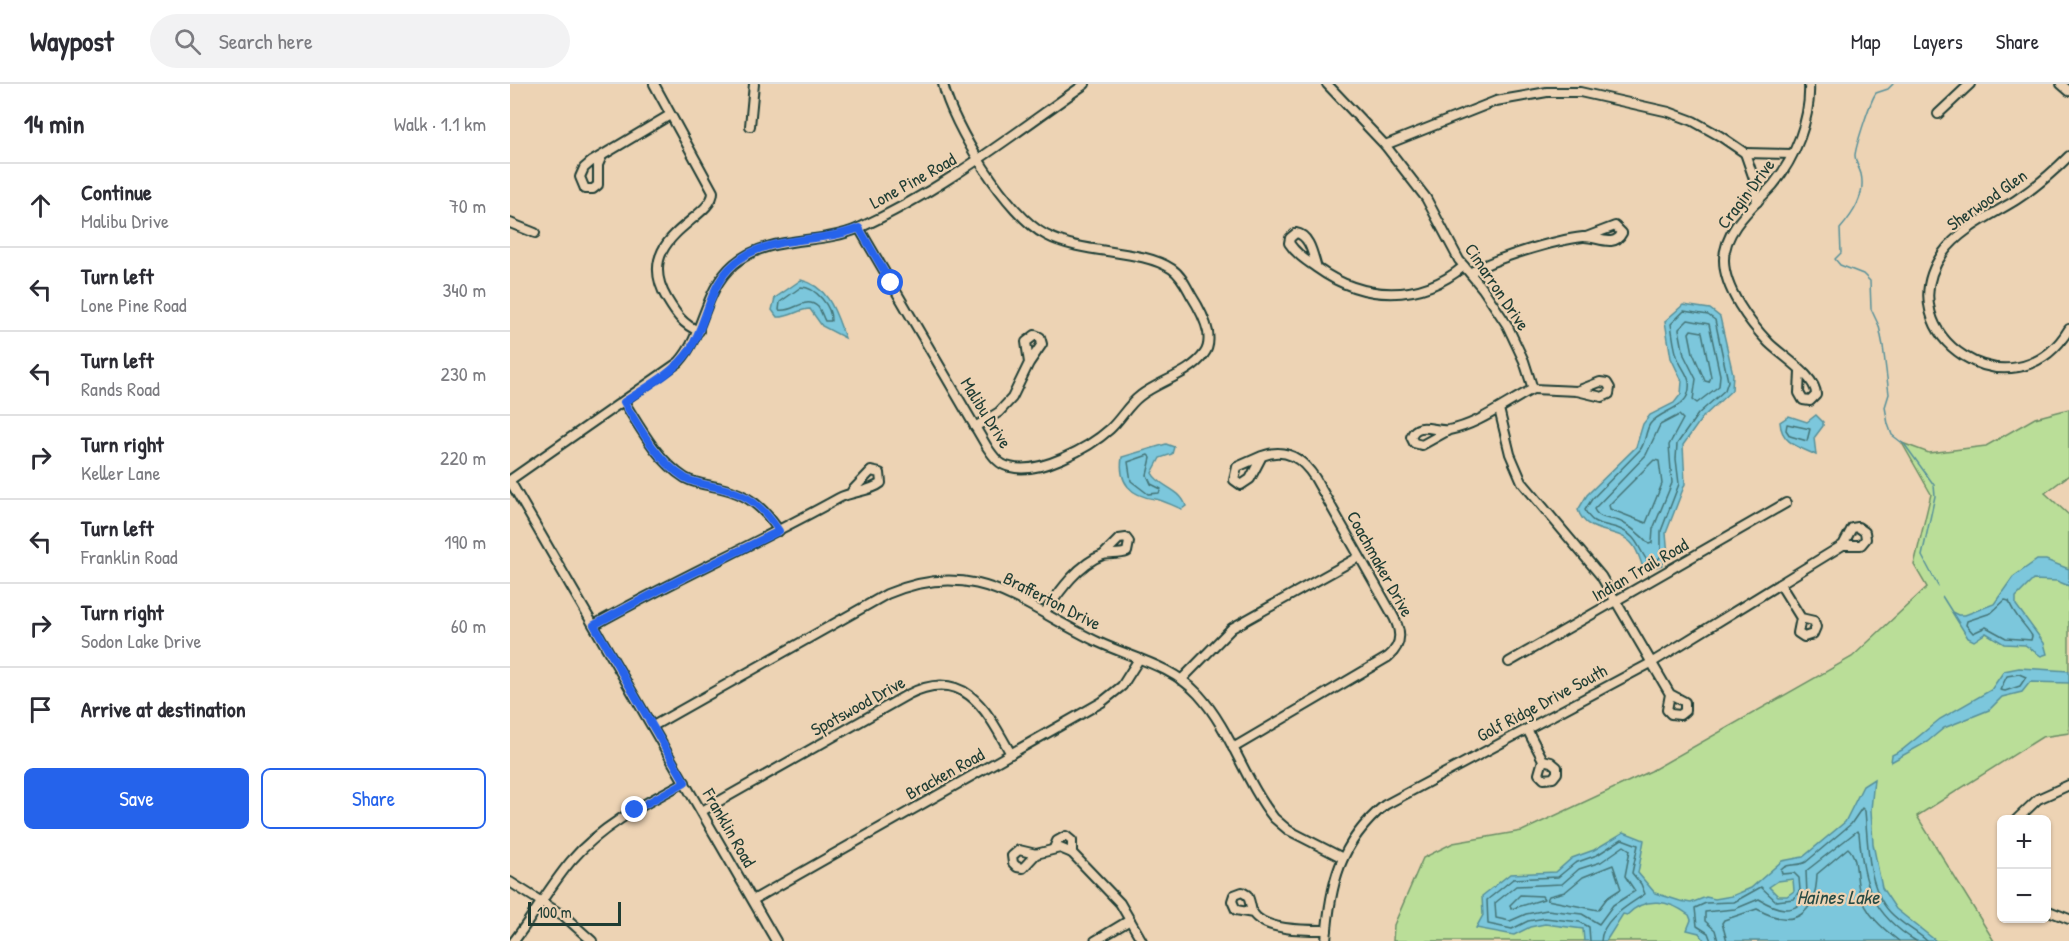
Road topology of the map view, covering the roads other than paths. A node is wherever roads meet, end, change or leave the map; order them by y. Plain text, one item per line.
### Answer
1 (654, 84) edge
2 (754, 84) edge
3 (943, 84) edge
4 (1085, 84) edge
5 (1327, 84) edge
6 (1809, 84) edge
7 (1970, 84) edge
8 (2061, 84) edge
9 (2069, 91) edge
10 (1938, 114) dead end
11 (670, 115) junction
12 (750, 126) dead end
13 (1385, 145) junction
14 (1745, 153) junction
15 (1792, 154) junction
16 (602, 156) dead end
17 (2069, 156) edge
18 (981, 160) junction
19 (1757, 202) junction
20 (510, 223) edge
21 (859, 228) junction
22 (535, 233) dead end
23 (1586, 237) dead end
24 (1464, 266) junction
25 (1317, 268) junction
26 (1470, 273) junction
27 (2069, 329) edge
28 (699, 331) junction
29 (1029, 363) dead end
30 (1800, 371) dead end
31 (1533, 389) junction
32 (1577, 391) dead end
33 (624, 402) junction
34 (1499, 409) junction
35 (975, 427) junction
36 (1449, 430) dead end
37 (1262, 456) dead end
38 (510, 481) edge
39 (852, 491) dead end
40 (1786, 503) dead end
41 (779, 531) junction
42 (1843, 545) dead end
43 (1103, 555) dead end
44 (1359, 557) junction
45 (1780, 584) junction
46 (1616, 601) junction
47 (1045, 612) junction
48 (1801, 618) dead end
49 (594, 625) junction
50 (1139, 659) junction
51 (1509, 662) dead end
52 (1651, 663) junction
53 (1182, 680) junction
54 (1670, 694) dead end
55 (653, 726) junction
56 (1527, 729) junction
57 (1233, 748) junction
58 (1011, 754) junction
59 (1543, 760) dead end
60 (685, 782) junction
61 (2069, 786) edge
62 (702, 811) junction
63 (2020, 815) edge
64 (1054, 848) junction
65 (1072, 853) junction
66 (1036, 854) dead end
67 (1343, 858) junction
68 (510, 882) edge
69 (753, 900) junction
70 (542, 901) junction
71 (2051, 912) edge
72 (1253, 913) dead end
73 (2069, 919) edge
74 (1130, 920) junction
75 (1327, 930) junction
76 (514, 941) edge
77 (592, 941) edge
78 (776, 941) edge
79 (1095, 941) edge
80 (1142, 941) edge
81 (1326, 941) edge

1 - 11 street
2 - 12 street
3 - 18 street, Malibu Drive
4 - 18 street, Lone Pine Road
5 - 13 street, Cimarron Drive
6 - 15 street, Cragin Drive
7 - 10 street
8 - 9 street
11 - 16 street
11 - 28 street
13 - 14 street
13 - 24 street, Cimarron Drive
14 - 15 street
14 - 19 street
15 - 19 street, Cragin Drive
17 - 27 street, Sherwood Glen
18 - 21 street, Lone Pine Road
18 - 35 street, Malibu Drive
19 - 30 street, Cragin Drive
20 - 22 street
21 - 28 street, Lone Pine Road
21 - 35 street, Malibu Drive
23 - 26 street
24 - 25 street
24 - 26 street, Cimarron Drive
25 - 25 street
26 - 31 street, Cimarron Drive
28 - 33 street, Lone Pine Road
29 - 35 street
31 - 32 street
31 - 34 street
33 - 38 street, Lone Pine Road
33 - 41 street
34 - 36 street
34 - 46 street
37 - 44 street, Coachmaker Drive
38 - 49 street, Franklin Road
39 - 41 street
40 - 46 street, Indian Trail Road
41 - 49 street
42 - 45 street, Golf Ridge Drive South
43 - 47 street
44 - 53 street
44 - 57 street, Coachmaker Drive
45 - 48 street
45 - 52 street, Golf Ridge Drive South
46 - 51 street, Indian Trail Road
46 - 52 street
47 - 50 street, Brafferton Drive
47 - 55 street, Brafferton Drive
49 - 55 street, Franklin Road
50 - 53 street, Brafferton Drive
50 - 58 street, Bracken Road
52 - 54 street
52 - 56 street, Golf Ridge Drive South
53 - 57 street, Brafferton Drive
55 - 60 street, Franklin Road
56 - 59 street
56 - 67 street, Golf Ridge Drive South
57 - 67 street, Brafferton Drive
58 - 62 street, Spotswood Drive
58 - 69 street, Bracken Road
60 - 62 street, Franklin Road
60 - 70 street
61 - 63 street
62 - 69 street, Franklin Road
64 - 65 street
64 - 65 street
64 - 66 street
65 - 74 street
67 - 75 street, Golf Ridge Drive South
68 - 70 street
69 - 78 street, Franklin Road
70 - 76 street
70 - 77 street
71 - 73 street
72 - 75 street
74 - 79 street
74 - 80 street
75 - 81 street, Golf Ridge Drive South

